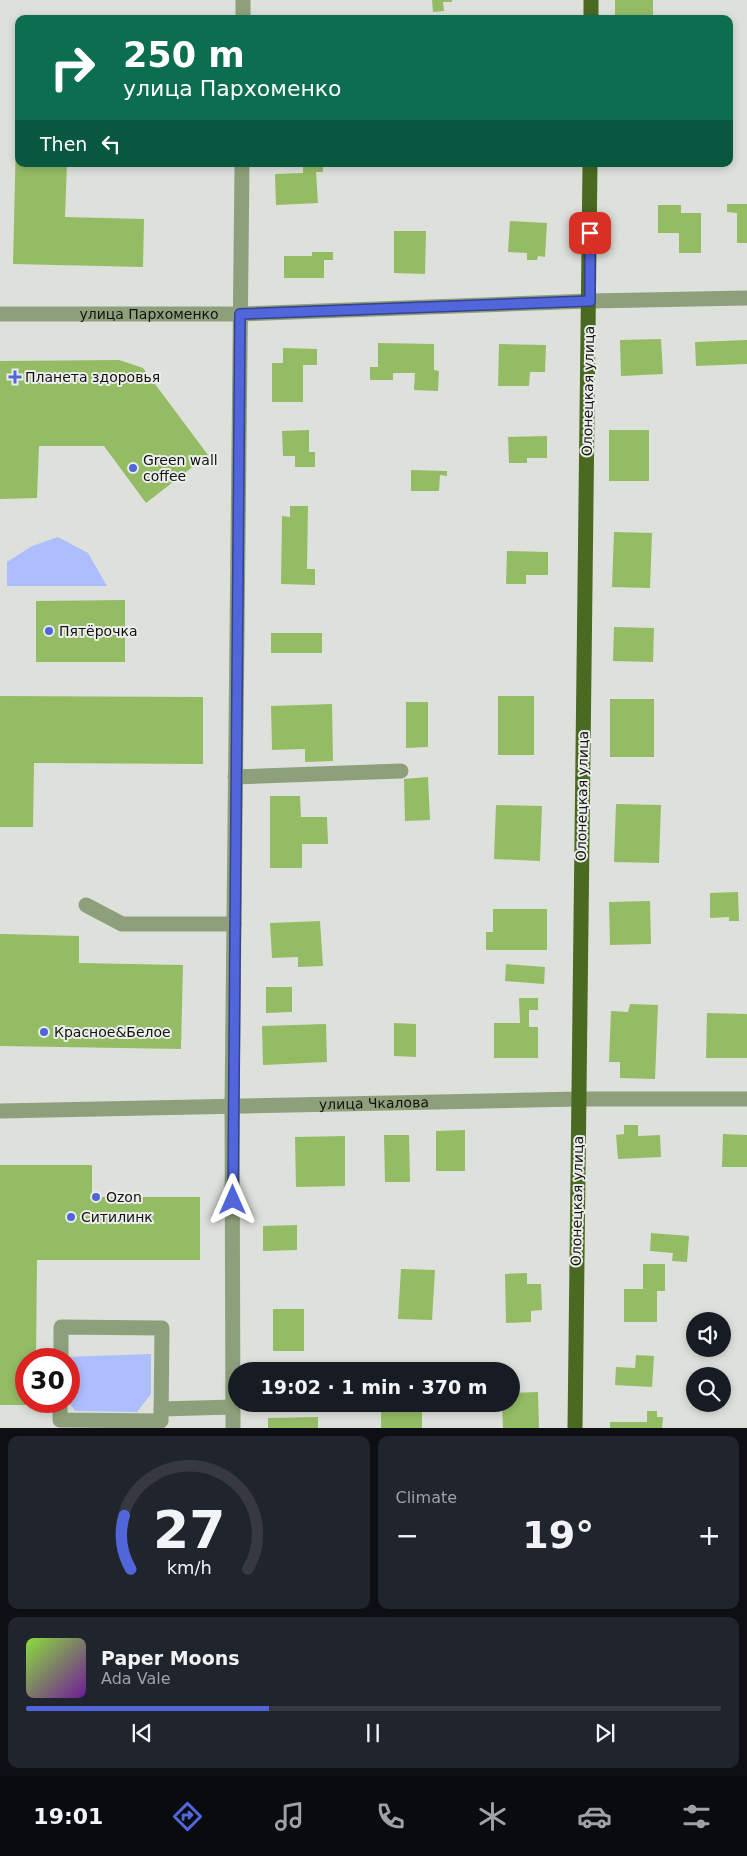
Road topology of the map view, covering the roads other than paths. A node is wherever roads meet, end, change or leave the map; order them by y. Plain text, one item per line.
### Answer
1 (243, 0) edge
2 (591, 0) edge
3 (243, 15) edge
4 (591, 15) edge
5 (242, 167) edge
6 (590, 167) edge
7 (747, 298) edge
8 (590, 301) junction
9 (0, 314) edge
10 (240, 314) junction
11 (401, 771) dead end
12 (236, 777) junction
13 (86, 905) dead end
14 (234, 924) junction
15 (578, 1098) junction
16 (747, 1099) edge
17 (232, 1106) junction
18 (0, 1111) edge
19 (61, 1348) edge
20 (233, 1362) edge
21 (228, 1408) edge
22 (161, 1409) junction
23 (233, 1412) edge
24 (60, 1413) edge
25 (234, 1428) edge
26 (575, 1428) edge

1 - 3 street
2 - 4 main road
5 - 10 street
6 - 8 main road, Олонецкая улица
7 - 8 street, улица Пархоменко
8 - 10 street, улица Пархоменко
8 - 15 main road, Олонецкая улица
9 - 10 street, улица Пархоменко
10 - 12 street
11 - 12 street
12 - 14 street
13 - 14 street
14 - 17 street
15 - 16 street, улица Чкалова
15 - 17 street, улица Чкалова
15 - 26 main road, Олонецкая улица
17 - 18 street, улица Чкалова
17 - 20 street
19 - 22 street
21 - 22 street
22 - 24 street
23 - 25 street

